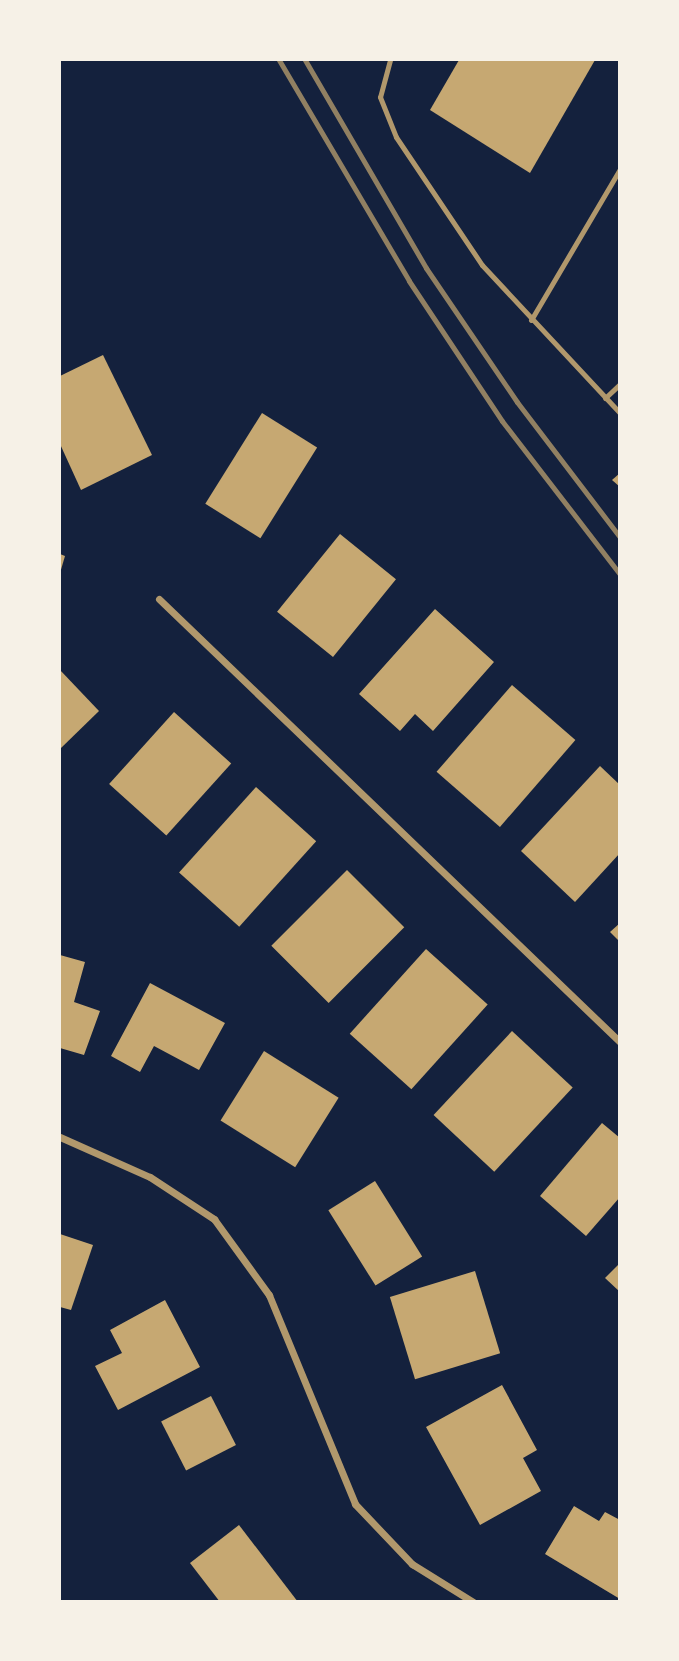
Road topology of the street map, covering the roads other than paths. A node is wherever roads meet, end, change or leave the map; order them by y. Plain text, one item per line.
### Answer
1 (390, 60) edge
2 (620, 169) edge
3 (531, 320) junction
4 (620, 384) edge
5 (605, 398) junction
6 (620, 413) edge
7 (159, 599) dead end
8 (620, 1042) edge
9 (60, 1137) edge
10 (473, 1601) edge

1 - 3 lane
2 - 3 lane
3 - 5 lane
4 - 5 lane
5 - 6 lane
7 - 8 street
9 - 10 street

